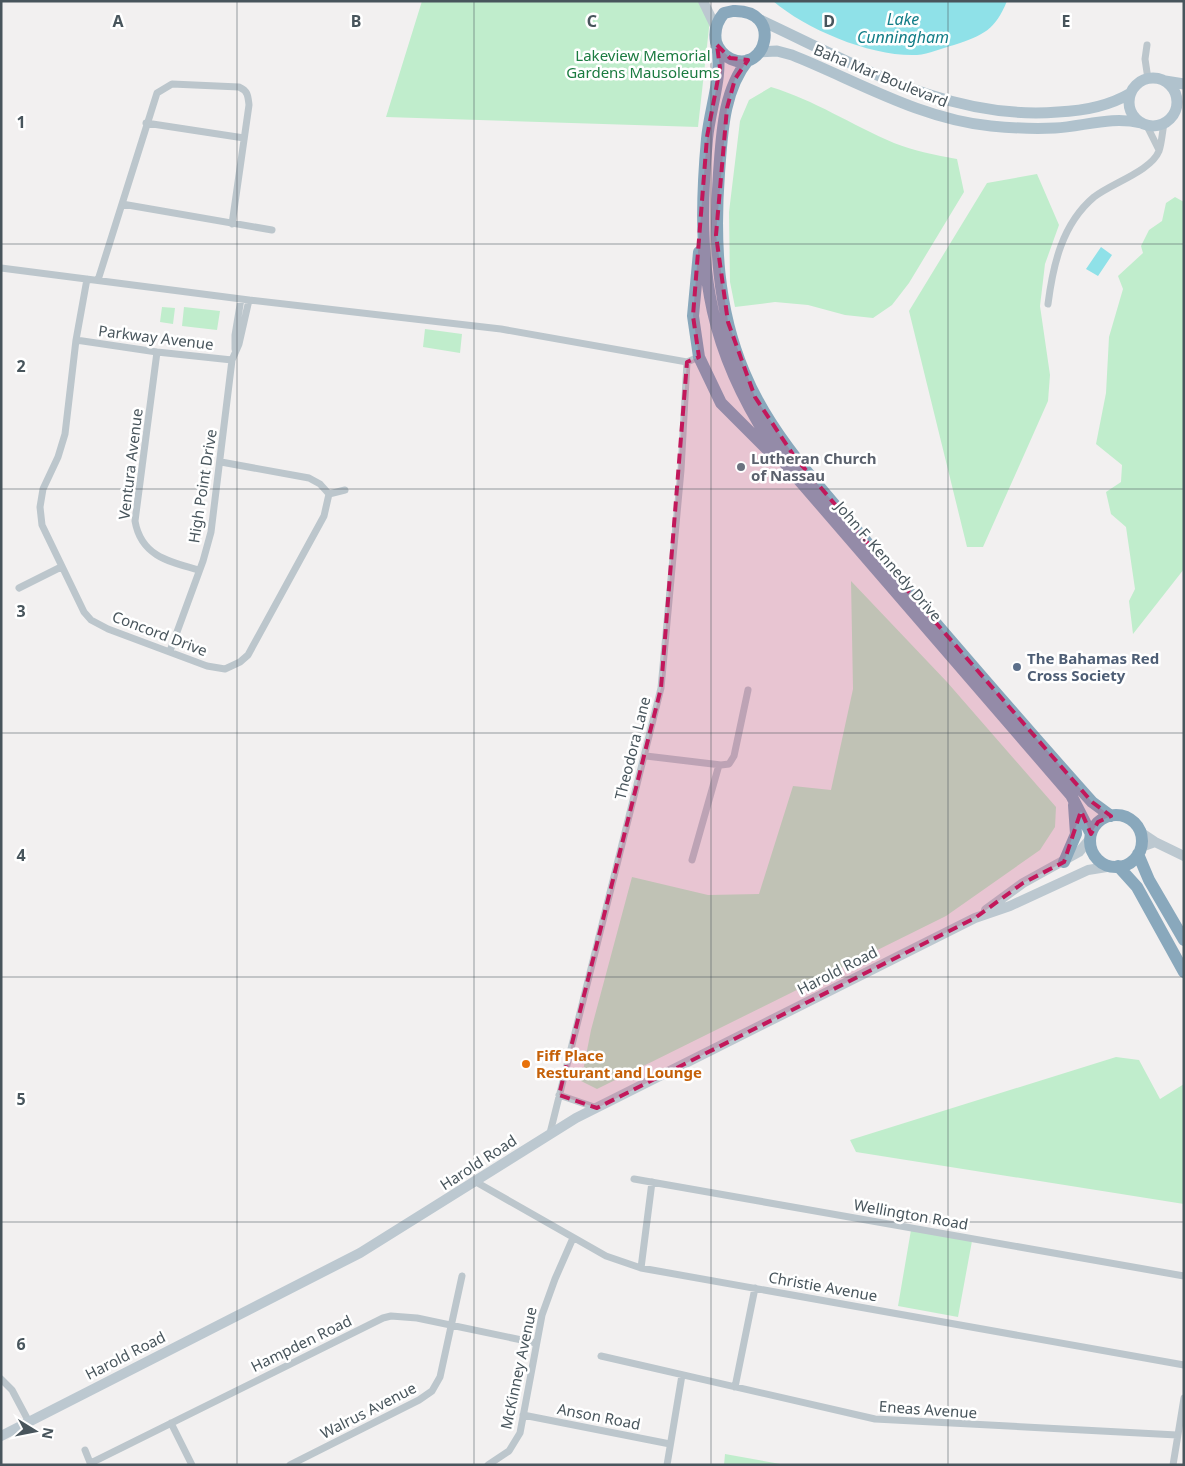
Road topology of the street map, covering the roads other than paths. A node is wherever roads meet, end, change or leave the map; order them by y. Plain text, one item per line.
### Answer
1 (704, 1) edge
2 (744, 1) edge
3 (725, 9) edge
4 (755, 17) junction
5 (716, 28) junction
6 (1147, 44) dead end
7 (718, 45) junction
8 (759, 52) junction
9 (748, 60) junction
10 (1148, 79) junction
11 (1164, 80) junction
12 (1184, 84) edge
13 (1131, 92) junction
14 (1184, 111) edge
15 (1168, 120) junction
16 (146, 123) junction
17 (1144, 124) junction
18 (244, 138) junction
19 (1159, 150) junction
20 (122, 204) junction
21 (703, 222) junction
22 (232, 224) junction
23 (272, 230) dead end
24 (1, 268) edge
25 (87, 279) junction
26 (98, 280) junction
27 (241, 299) junction
28 (249, 300) junction
29 (1048, 304) dead end
30 (76, 340) junction
31 (235, 349) junction
32 (157, 352) junction
33 (699, 357) junction
34 (232, 360) junction
35 (687, 362) junction
36 (221, 462) junction
37 (787, 466) junction
38 (345, 490) dead end
39 (329, 494) junction
40 (61, 567) junction
41 (199, 570) junction
42 (19, 588) dead end
43 (170, 651) junction
44 (748, 690) dead end
45 (646, 756) junction
46 (719, 765) junction
47 (1071, 795) junction
48 (1111, 816) junction
49 (1140, 832) junction
50 (1091, 837) junction
51 (1155, 842) junction
52 (1139, 850) junction
53 (1184, 856) edge
54 (692, 860) dead end
55 (1064, 862) junction
56 (1115, 866) junction
57 (975, 918) junction
58 (1184, 940) edge
59 (1184, 972) edge
60 (559, 1095) junction
61 (596, 1108) junction
62 (550, 1133) junction
63 (634, 1179) dead end
64 (476, 1182) junction
65 (652, 1182) junction
66 (573, 1238) junction
67 (641, 1268) junction
68 (462, 1276) dead end
69 (1184, 1276) edge
70 (755, 1288) junction
71 (452, 1326) junction
72 (536, 1343) junction
73 (601, 1356) dead end
74 (1184, 1365) edge
75 (682, 1374) junction
76 (1, 1379) edge
77 (735, 1387) junction
78 (1184, 1398) edge
79 (523, 1415) junction
80 (29, 1422) junction
81 (171, 1423) junction
82 (1177, 1435) junction
83 (1, 1436) edge
84 (670, 1444) junction
85 (85, 1450) dead end
86 (91, 1464) edge
87 (192, 1465) edge
88 (290, 1465) edge
89 (488, 1465) edge
90 (667, 1465) edge
91 (1173, 1465) edge

1 - 3 main road
1 - 5 main road
2 - 4 highway
3 - 4 highway
3 - 5 highway
4 - 8 highway
4 - 13 main road, Baha Mar Boulevard
5 - 7 highway, John F. Kennedy Drive
6 - 10 street
7 - 9 highway
7 - 21 highway, John F. Kennedy Drive
8 - 9 highway, John F. Kennedy Drive
8 - 17 main road, Baha Mar Boulevard
9 - 48 highway, John F. Kennedy Drive
10 - 11 main road
10 - 13 main road
11 - 12 main road
11 - 15 main road
13 - 17 main road
14 - 15 main road
15 - 17 main road
15 - 19 street
16 - 18 street
16 - 18 street
16 - 20 street
17 - 19 street
18 - 22 street
19 - 29 street
20 - 22 street
20 - 26 street
21 - 33 highway
21 - 37 highway, John F. Kennedy Drive
22 - 23 street
24 - 25 street
25 - 26 street
25 - 30 street, Concord Drive
26 - 27 street
27 - 28 street
27 - 31 street, High Point Drive
28 - 31 street, High Point Drive
28 - 35 street
30 - 32 street, Parkway Avenue
30 - 40 street, Concord Drive
31 - 34 street, High Point Drive
32 - 34 street, Parkway Avenue
32 - 41 street, Ventura Avenue
33 - 35 street
33 - 37 highway
34 - 36 street, High Point Drive
35 - 45 street, Theodora Lane
36 - 39 street
36 - 41 street, High Point Drive
37 - 47 highway, John F. Kennedy Drive
38 - 39 street
39 - 43 street, Concord Drive
40 - 42 street
40 - 43 street, Concord Drive
41 - 43 street, High Point Drive
44 - 46 street
45 - 46 street
45 - 60 street, Theodora Lane
46 - 54 street
47 - 50 highway, John F. Kennedy Drive
47 - 55 highway
48 - 49 highway, John F. Kennedy Drive
48 - 50 highway
49 - 51 main road
49 - 52 highway
50 - 55 main road, Harold Road
50 - 56 highway, John F. Kennedy Drive
51 - 52 main road
51 - 53 main road
52 - 56 highway
52 - 58 highway
55 - 57 main road, Harold Road
56 - 57 main road, Harold Road
56 - 59 highway, John F. Kennedy Drive
57 - 61 main road, Harold Road
60 - 61 street
60 - 62 street, Theodora Lane
61 - 62 main road, Harold Road
62 - 64 main road, Harold Road
63 - 65 street, Wellington Road
64 - 66 street, Christie Avenue
64 - 80 main road, Harold Road
65 - 67 street
65 - 69 street, Wellington Road
66 - 67 street, Christie Avenue
66 - 72 street, McKinney Avenue
67 - 70 street, Christie Avenue
68 - 71 street, Walrus Avenue
70 - 74 street, Christie Avenue
70 - 77 street
71 - 72 street, Hampden Road
71 - 81 street, Hampden Road
71 - 88 street, Walrus Avenue
72 - 79 street, McKinney Avenue
73 - 75 street, Eneas Avenue
75 - 77 street, Eneas Avenue
75 - 84 street
76 - 80 street
77 - 82 street, Eneas Avenue
78 - 82 street
79 - 84 street, Anson Road
79 - 89 street, McKinney Avenue
80 - 83 main road, Harold Road
81 - 86 street, Hampden Road
81 - 87 street
82 - 91 street
84 - 90 street
85 - 86 street

